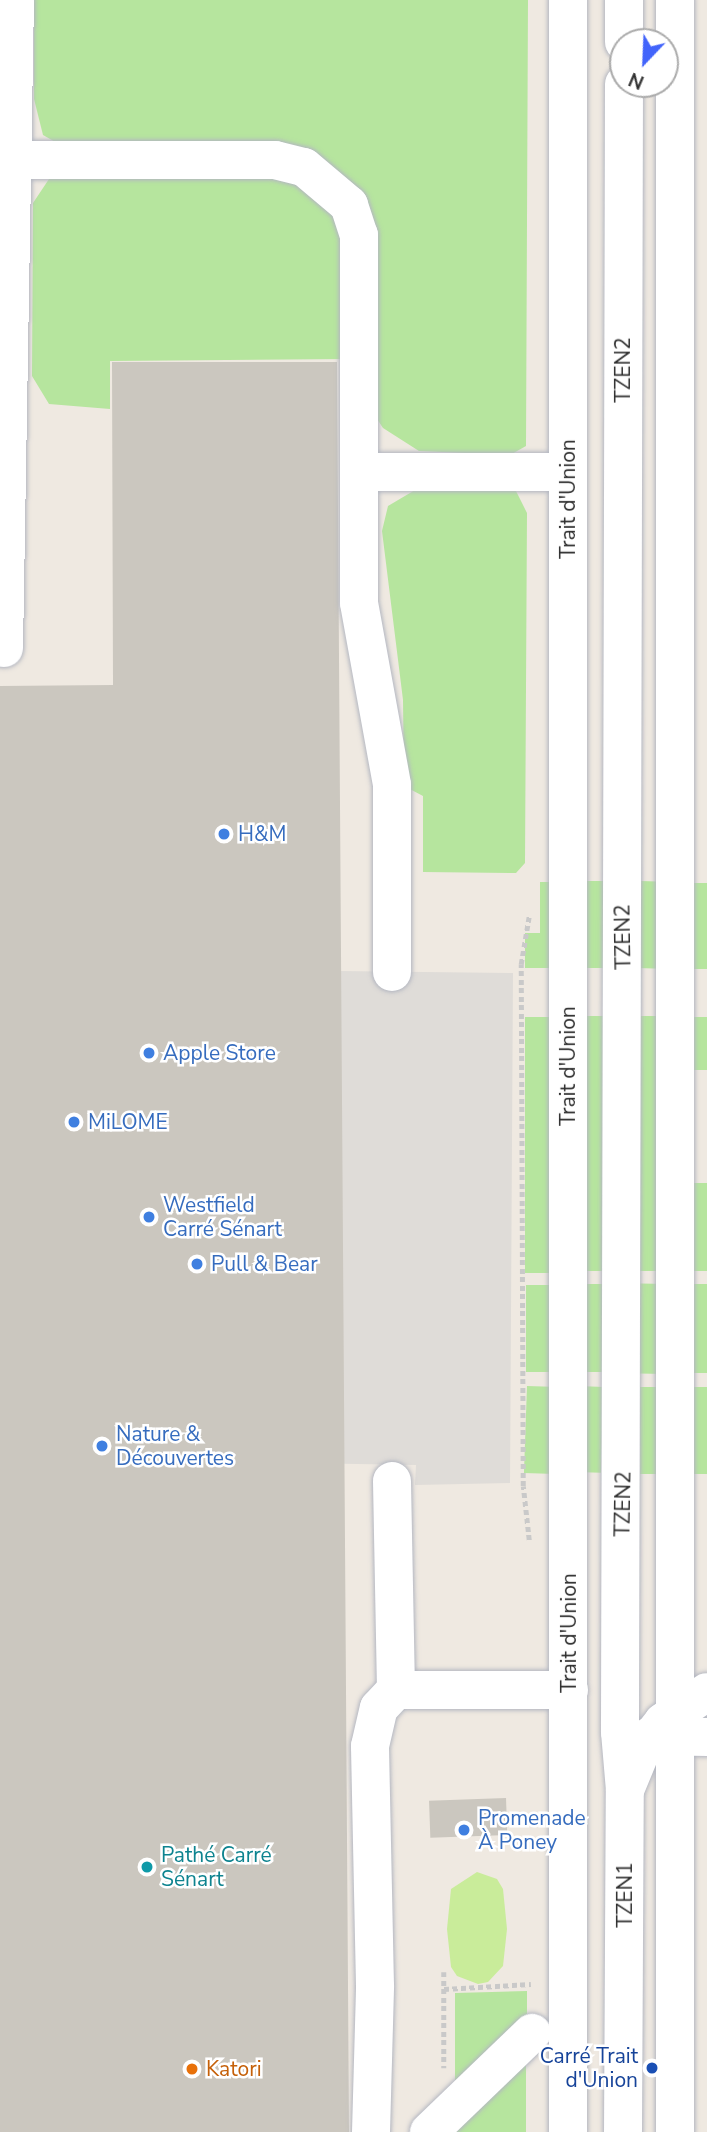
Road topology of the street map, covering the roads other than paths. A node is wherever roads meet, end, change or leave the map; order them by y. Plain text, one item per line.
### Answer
1 (15, 0) edge
2 (568, 0) edge
3 (624, 0) edge
4 (675, 0) edge
5 (624, 28) edge
6 (624, 98) edge
7 (7, 160) edge
8 (361, 472) junction
9 (568, 472) junction
10 (4, 648) dead end
11 (392, 972) dead end
12 (392, 1481) dead end
13 (692, 1631) edge
14 (621, 1656) junction
15 (396, 1690) junction
16 (569, 1690) junction
17 (707, 1692) edge
18 (673, 1732) edge
19 (532, 2033) dead end
20 (437, 2125) edge
21 (371, 2132) edge
22 (568, 2132) edge
23 (623, 2132) edge
24 (675, 2132) edge

1 - 7 street
2 - 9 street, Trait d'Union
3 - 5 street
4 - 13 street
6 - 14 street, TZEN2
7 - 8 street
7 - 10 street
8 - 9 street
8 - 11 street
9 - 16 street, Trait d'Union
12 - 15 street
13 - 14 street
13 - 18 street
14 - 16 street
14 - 18 street, TZEN2
15 - 16 street
15 - 21 street
16 - 18 street
16 - 22 street, Trait d'Union
17 - 18 street
18 - 23 street, TZEN1
18 - 24 street
19 - 20 street

